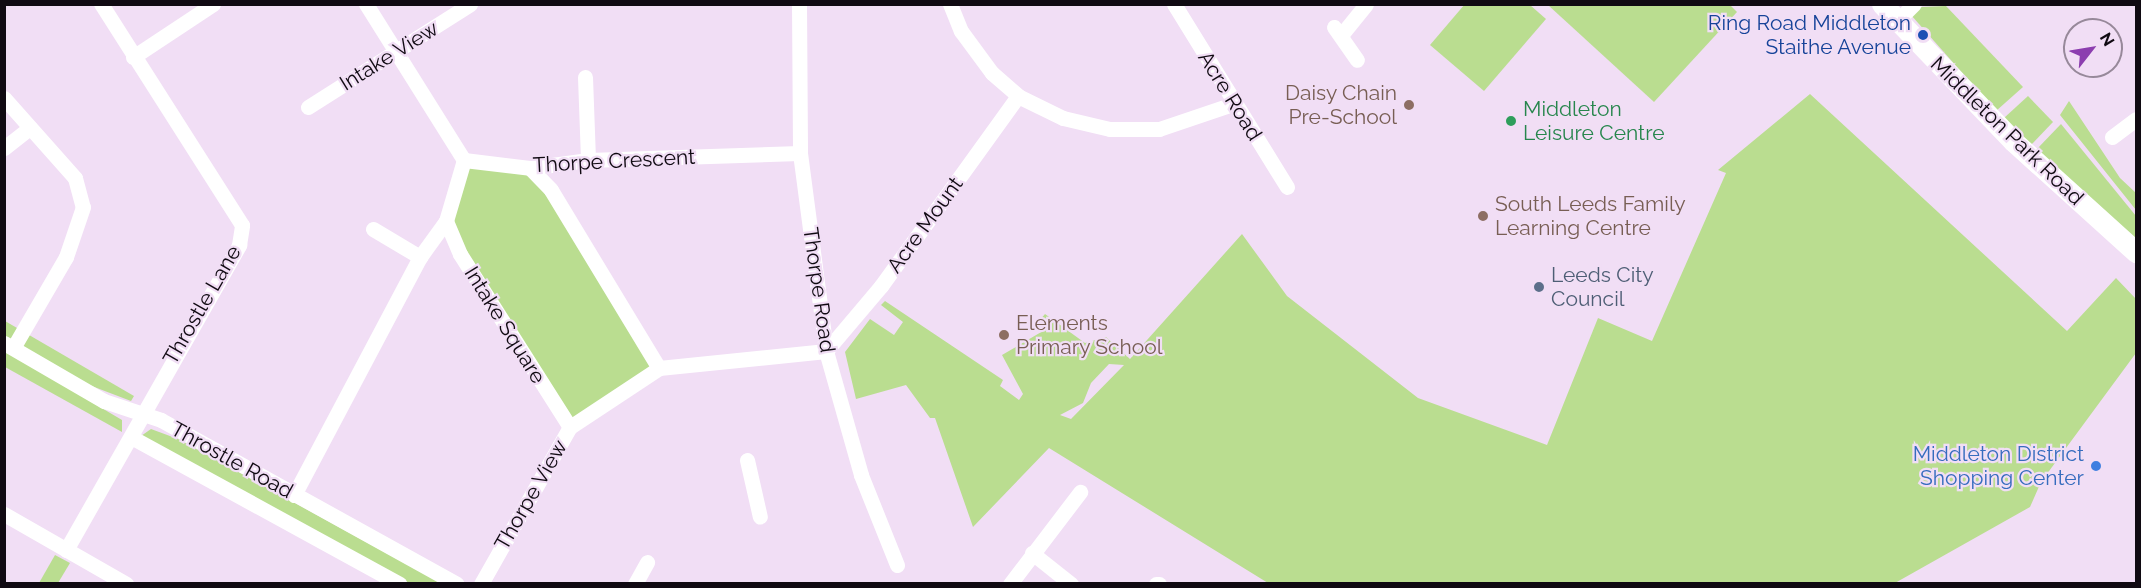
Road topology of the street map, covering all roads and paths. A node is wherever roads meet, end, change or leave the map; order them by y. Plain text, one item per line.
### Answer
1 (101, 4) edge
2 (213, 4) edge
3 (366, 4) edge
4 (470, 4) edge
5 (799, 4) edge
6 (950, 4) edge
7 (1174, 4) edge
8 (1366, 4) edge
9 (1882, 4) edge
10 (1914, 4) edge
11 (1897, 21) junction
12 (396, 52) junction
13 (133, 57) junction
14 (1357, 60) dead end
15 (585, 77) dead end
16 (1018, 96) junction
17 (4, 98) edge
18 (1233, 104) junction
19 (308, 106) dead end
20 (2136, 119) edge
21 (30, 128) junction
22 (2112, 137) dead end
23 (4, 148) edge
24 (800, 153) junction
25 (464, 160) junction
26 (588, 160) junction
27 (530, 168) junction
28 (1287, 188) dead end
29 (446, 221) junction
30 (373, 229) dead end
31 (2136, 252) edge
32 (420, 257) junction
33 (9, 346) edge
34 (826, 351) junction
35 (659, 368) junction
36 (142, 413) junction
37 (570, 427) junction
38 (130, 437) junction
39 (747, 460) dead end
40 (1080, 492) dead end
41 (294, 495) junction
42 (4, 514) edge
43 (760, 517) dead end
44 (66, 550) junction
45 (1032, 553) junction
46 (647, 561) dead end
47 (897, 565) dead end
48 (126, 584) edge
49 (399, 584) edge
50 (457, 584) edge
51 (481, 584) edge
52 (635, 584) edge
53 (1010, 584) edge
54 (1071, 584) edge

1 - 13 street, Throstle Lane
2 - 13 street
3 - 12 street
4 - 12 street, Intake View
5 - 24 street, Thorpe Road
6 - 16 street
7 - 18 street, Acre Road
8 - 14 street
9 - 11 street, Middleton Park Road
10 - 11 street
11 - 31 street, Middleton Park Road
12 - 19 street, Intake View
12 - 25 street
13 - 36 street, Throstle Lane
15 - 26 street
16 - 18 street
16 - 34 street, Acre Mount
17 - 21 street
18 - 28 street, Acre Road
20 - 22 street
21 - 23 street
21 - 33 street
24 - 26 street, Thorpe Crescent
24 - 34 street, Thorpe Road
25 - 27 street, Thorpe Crescent
25 - 29 street
26 - 27 street, Thorpe Crescent
27 - 35 street
29 - 32 street
29 - 37 street, Intake Square
30 - 32 street
32 - 41 street
33 - 36 street, Throstle Road
34 - 35 street, Thorpe View
34 - 47 street, Thorpe Road
35 - 37 street, Thorpe View
36 - 38 street, Throstle Lane
36 - 41 street, Throstle Road
37 - 51 street, Thorpe View
38 - 44 street, Throstle Lane
38 - 49 street, Throstle Road
39 - 43 street
40 - 45 street
41 - 50 street, Throstle Road
42 - 44 street
44 - 48 street
45 - 53 street
45 - 54 street
46 - 52 street

